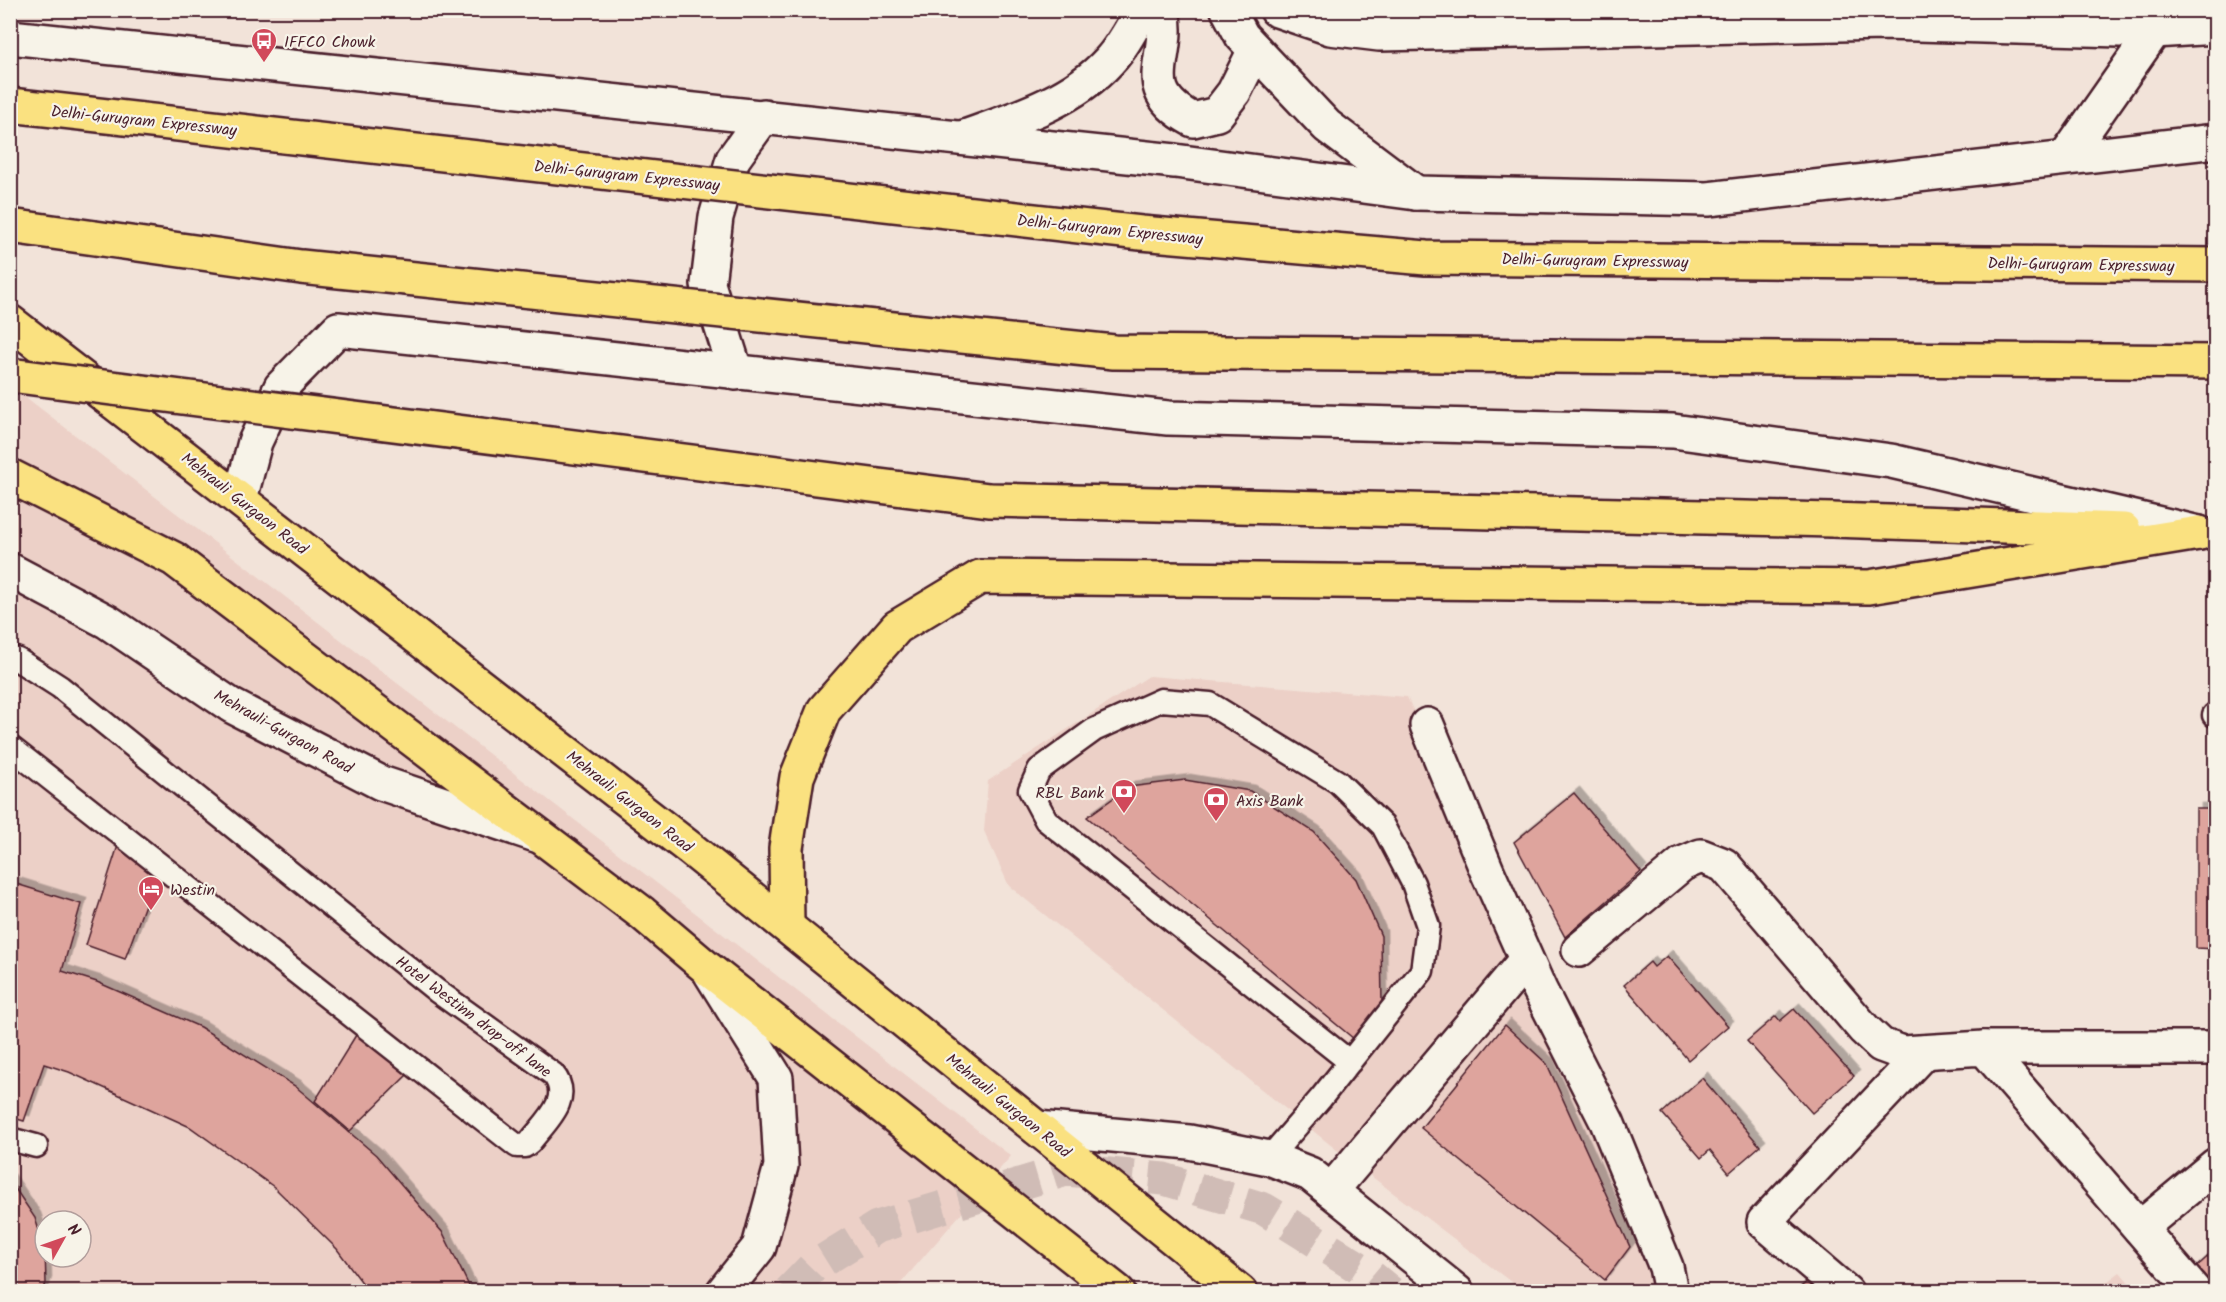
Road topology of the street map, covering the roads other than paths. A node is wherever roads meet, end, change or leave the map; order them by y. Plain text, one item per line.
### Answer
1 (1142, 10) edge
2 (1162, 10) edge
3 (1228, 10) edge
4 (1277, 10) edge
5 (2216, 27) edge
6 (2154, 31) junction
7 (10, 37) edge
8 (1255, 50) junction
9 (10, 105) edge
10 (764, 116) junction
11 (962, 138) junction
12 (2216, 141) edge
13 (2066, 157) junction
14 (1416, 193) junction
15 (10, 226) edge
16 (2216, 266) edge
17 (10, 322) edge
18 (2216, 362) edge
19 (736, 373) junction
20 (10, 375) edge
21 (10, 476) edge
22 (240, 500) junction
23 (2207, 533) edge
24 (10, 570) edge
25 (10, 657) edge
26 (1427, 725) dead end
27 (10, 747) edge
28 (543, 838) junction
29 (788, 927) junction
30 (1579, 950) dead end
31 (1526, 960) junction
32 (708, 969) junction
33 (1984, 1048) junction
34 (2216, 1048) edge
35 (1924, 1052) junction
36 (1350, 1062) junction
37 (1037, 1128) junction
38 (10, 1139) edge
39 (36, 1146) dead end
40 (1269, 1158) junction
41 (2216, 1166) edge
42 (1331, 1191) junction
43 (2140, 1228) junction
44 (723, 1292) edge
45 (1118, 1292) edge
46 (1240, 1292) edge
47 (1457, 1292) edge
48 (1671, 1292) edge
49 (1846, 1292) edge
50 (2195, 1292) edge

1 - 11 main road
2 - 8 main road
3 - 8 main road
4 - 6 main road
5 - 6 main road
6 - 13 main road
7 - 10 main road
8 - 14 main road
9 - 16 main road, Delhi-Gurugram Expressway, bridge
10 - 11 main road
10 - 19 main road
11 - 14 main road
12 - 13 main road
13 - 14 main road
15 - 18 main road, bridge
17 - 22 main road, Mehrauli Gurgaon Road
19 - 22 main road
19 - 23 main road
20 - 23 main road, bridge
21 - 28 main road
22 - 29 main road, Mehrauli Gurgaon Road
23 - 29 main road
24 - 28 main road, Mehrauli-Gurgaon Road
25 - 27 lane, Hotel Westinn drop-off lane
26 - 31 main road
28 - 32 main road
29 - 37 main road, Mehrauli Gurgaon Road
30 - 35 main road
31 - 42 main road
31 - 48 main road
32 - 44 main road
32 - 45 main road
33 - 34 main road
33 - 35 main road
33 - 43 main road
35 - 49 main road
36 - 36 lane
36 - 40 lane
37 - 40 main road
37 - 46 main road, Mehrauli Gurgaon Road
38 - 39 lane
40 - 42 main road
41 - 43 main road
42 - 47 main road
43 - 50 main road

